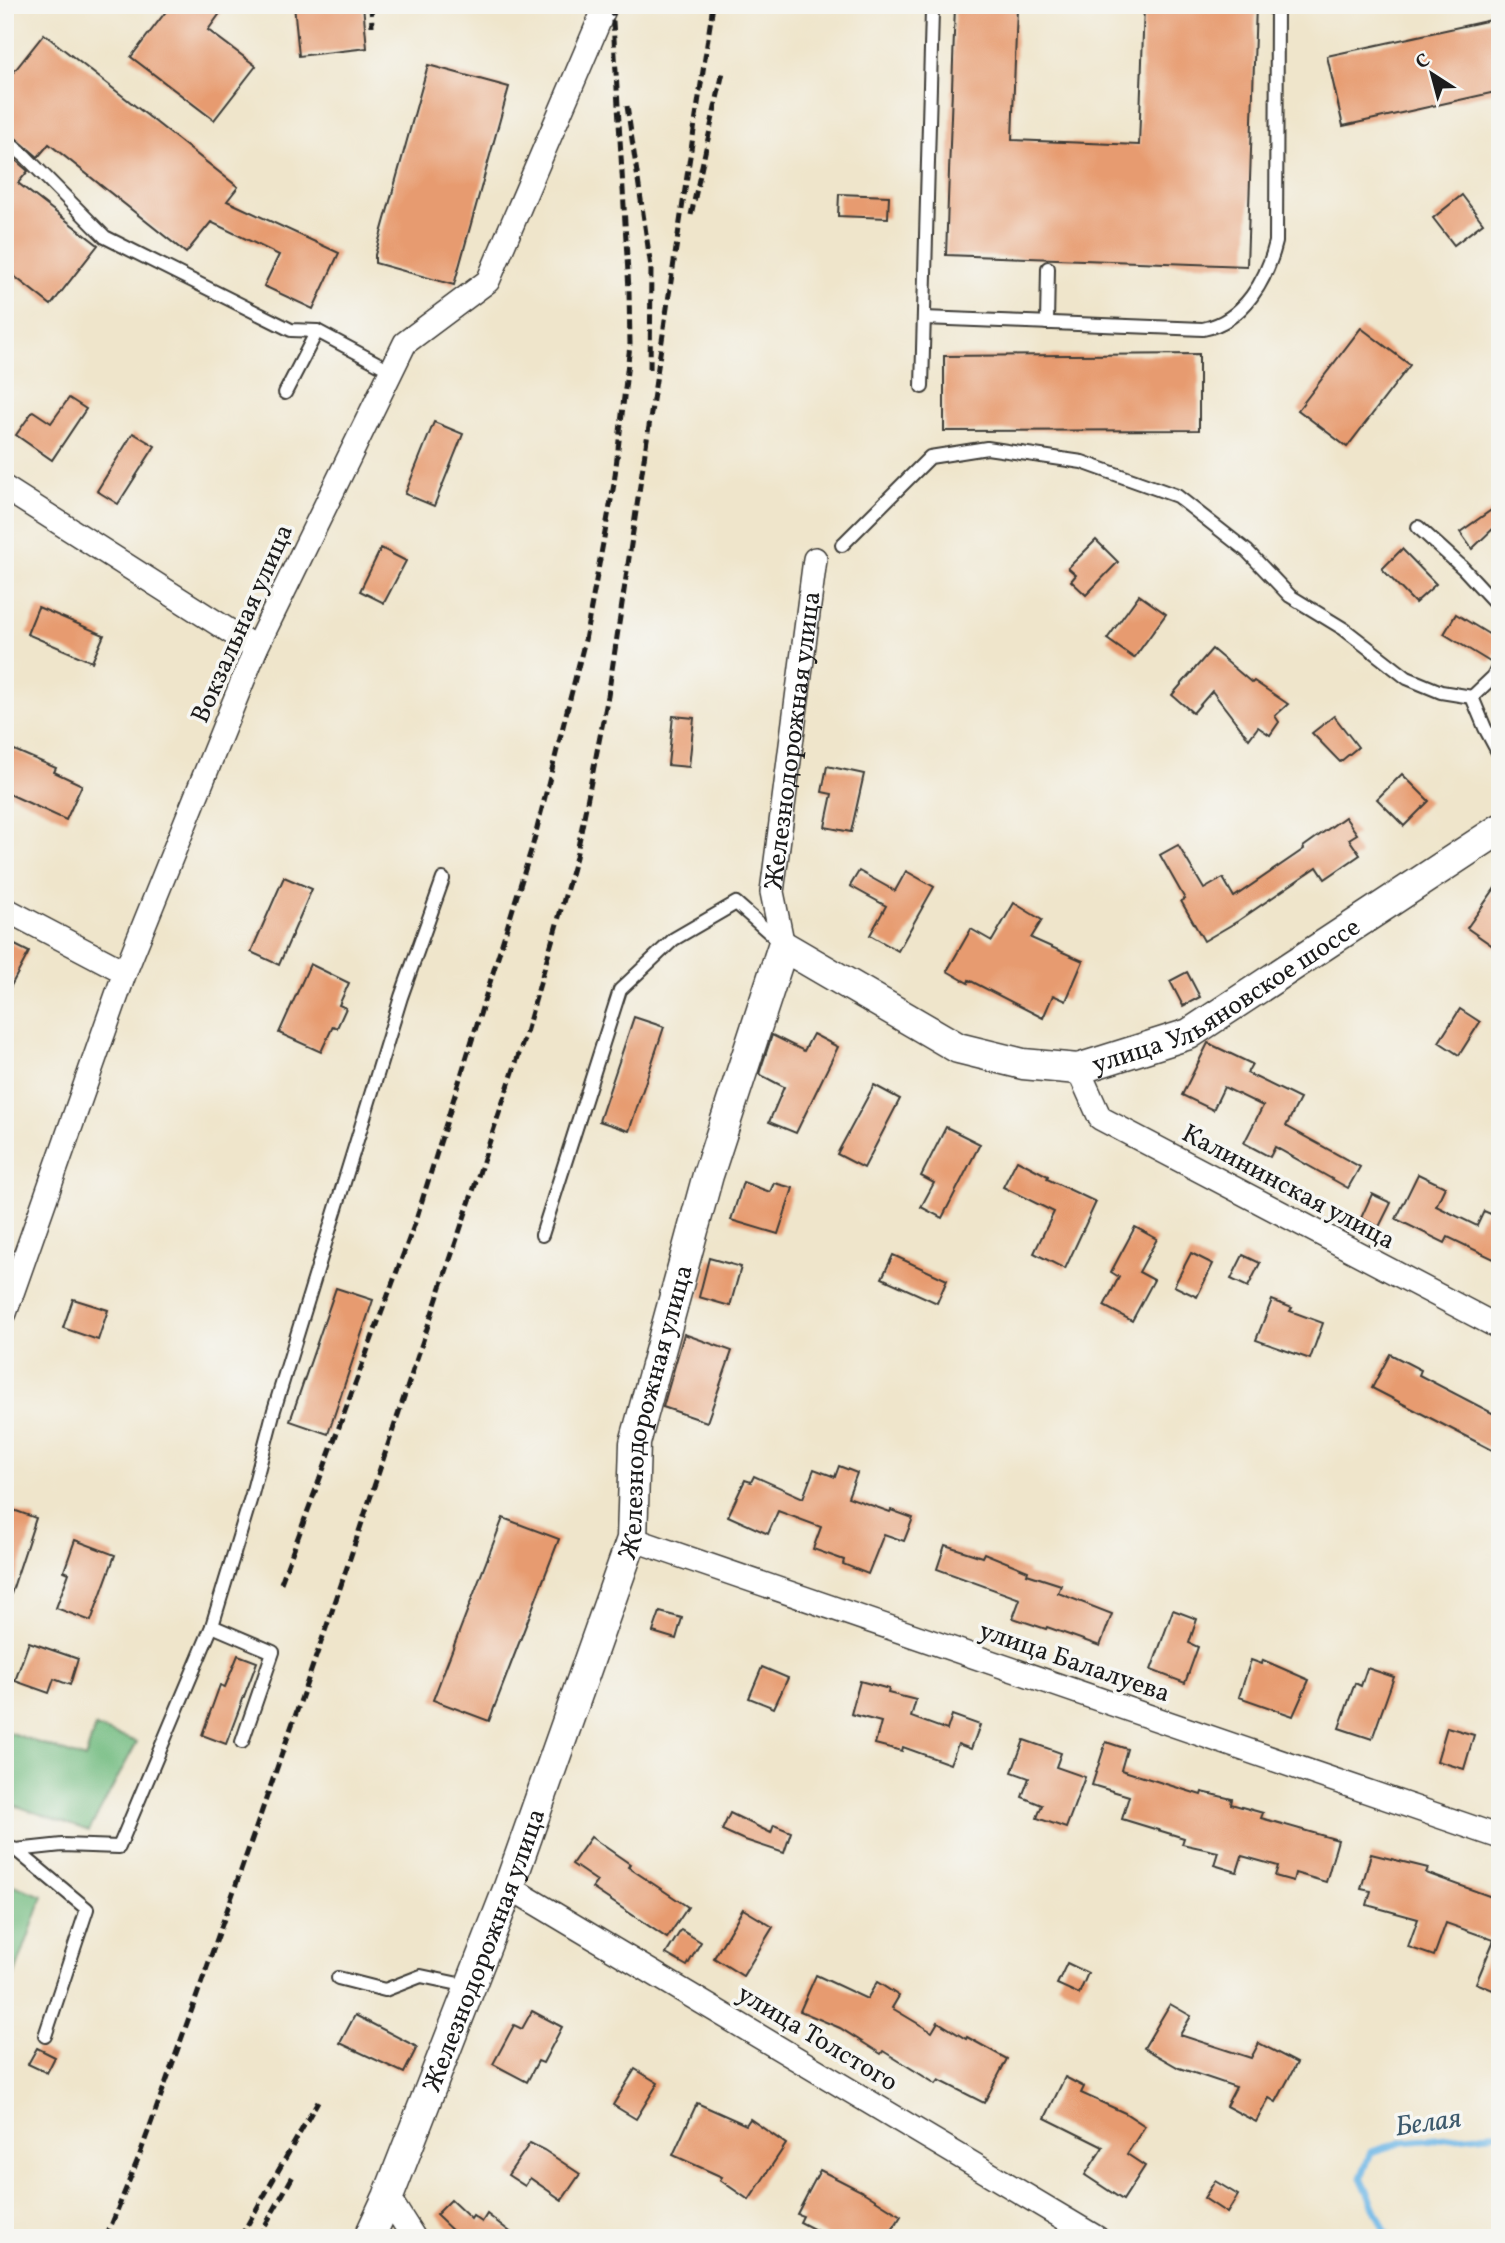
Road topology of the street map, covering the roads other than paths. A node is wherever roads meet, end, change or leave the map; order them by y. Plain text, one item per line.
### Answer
1 (606, 5) edge
2 (1277, 5) edge
3 (932, 12) dead end
4 (5, 140) edge
5 (1048, 268) dead end
6 (924, 318) junction
7 (1047, 323) junction
8 (317, 331) junction
9 (390, 370) junction
10 (922, 387) dead end
11 (285, 393) dead end
12 (5, 488) edge
13 (1418, 527) dead end
14 (842, 545) dead end
15 (815, 559) dead end
16 (1500, 608) edge
17 (256, 649) junction
18 (1500, 664) edge
19 (1472, 697) junction
20 (1500, 756) edge
21 (1500, 829) edge
22 (443, 879) dead end
23 (5, 909) edge
24 (783, 946) junction
25 (125, 972) junction
26 (1078, 1069) junction
27 (542, 1235) dead end
28 (5, 1313) edge
29 (1500, 1328) edge
30 (632, 1539) junction
31 (212, 1626) junction
32 (242, 1742) dead end
33 (1500, 1837) edge
34 (11, 1848) edge
35 (509, 1887) junction
36 (338, 1978) dead end
37 (468, 1986) junction
38 (45, 2036) dead end
39 (388, 2197) junction
40 (369, 2238) edge
41 (414, 2238) edge
42 (1097, 2238) edge

1 - 9 street, Вокзальная улица
2 - 7 lane
3 - 6 lane
4 - 8 lane
5 - 7 lane
6 - 7 lane
6 - 10 lane
8 - 9 lane
8 - 11 lane
9 - 17 street, Вокзальная улица
12 - 17 street
13 - 16 lane
14 - 19 lane
15 - 24 street, Железнодорожная улица
17 - 25 street, Вокзальная улица
18 - 19 lane
19 - 20 lane
21 - 26 street, улица Ульяновское шоссе
22 - 31 lane
23 - 25 street
24 - 26 street, улица Ульяновское шоссе
24 - 27 lane
24 - 30 street, Железнодорожная улица
25 - 28 street, Вокзальная улица
26 - 29 street, Калининская улица
30 - 33 street, улица Балалуева
30 - 35 street, Железнодорожная улица
31 - 32 lane
31 - 34 lane
34 - 38 lane
35 - 37 street, Железнодорожная улица
35 - 42 street, улица Толстого
36 - 37 lane
37 - 39 street, Железнодорожная улица
39 - 40 street, Железнодорожная улица
39 - 41 street

